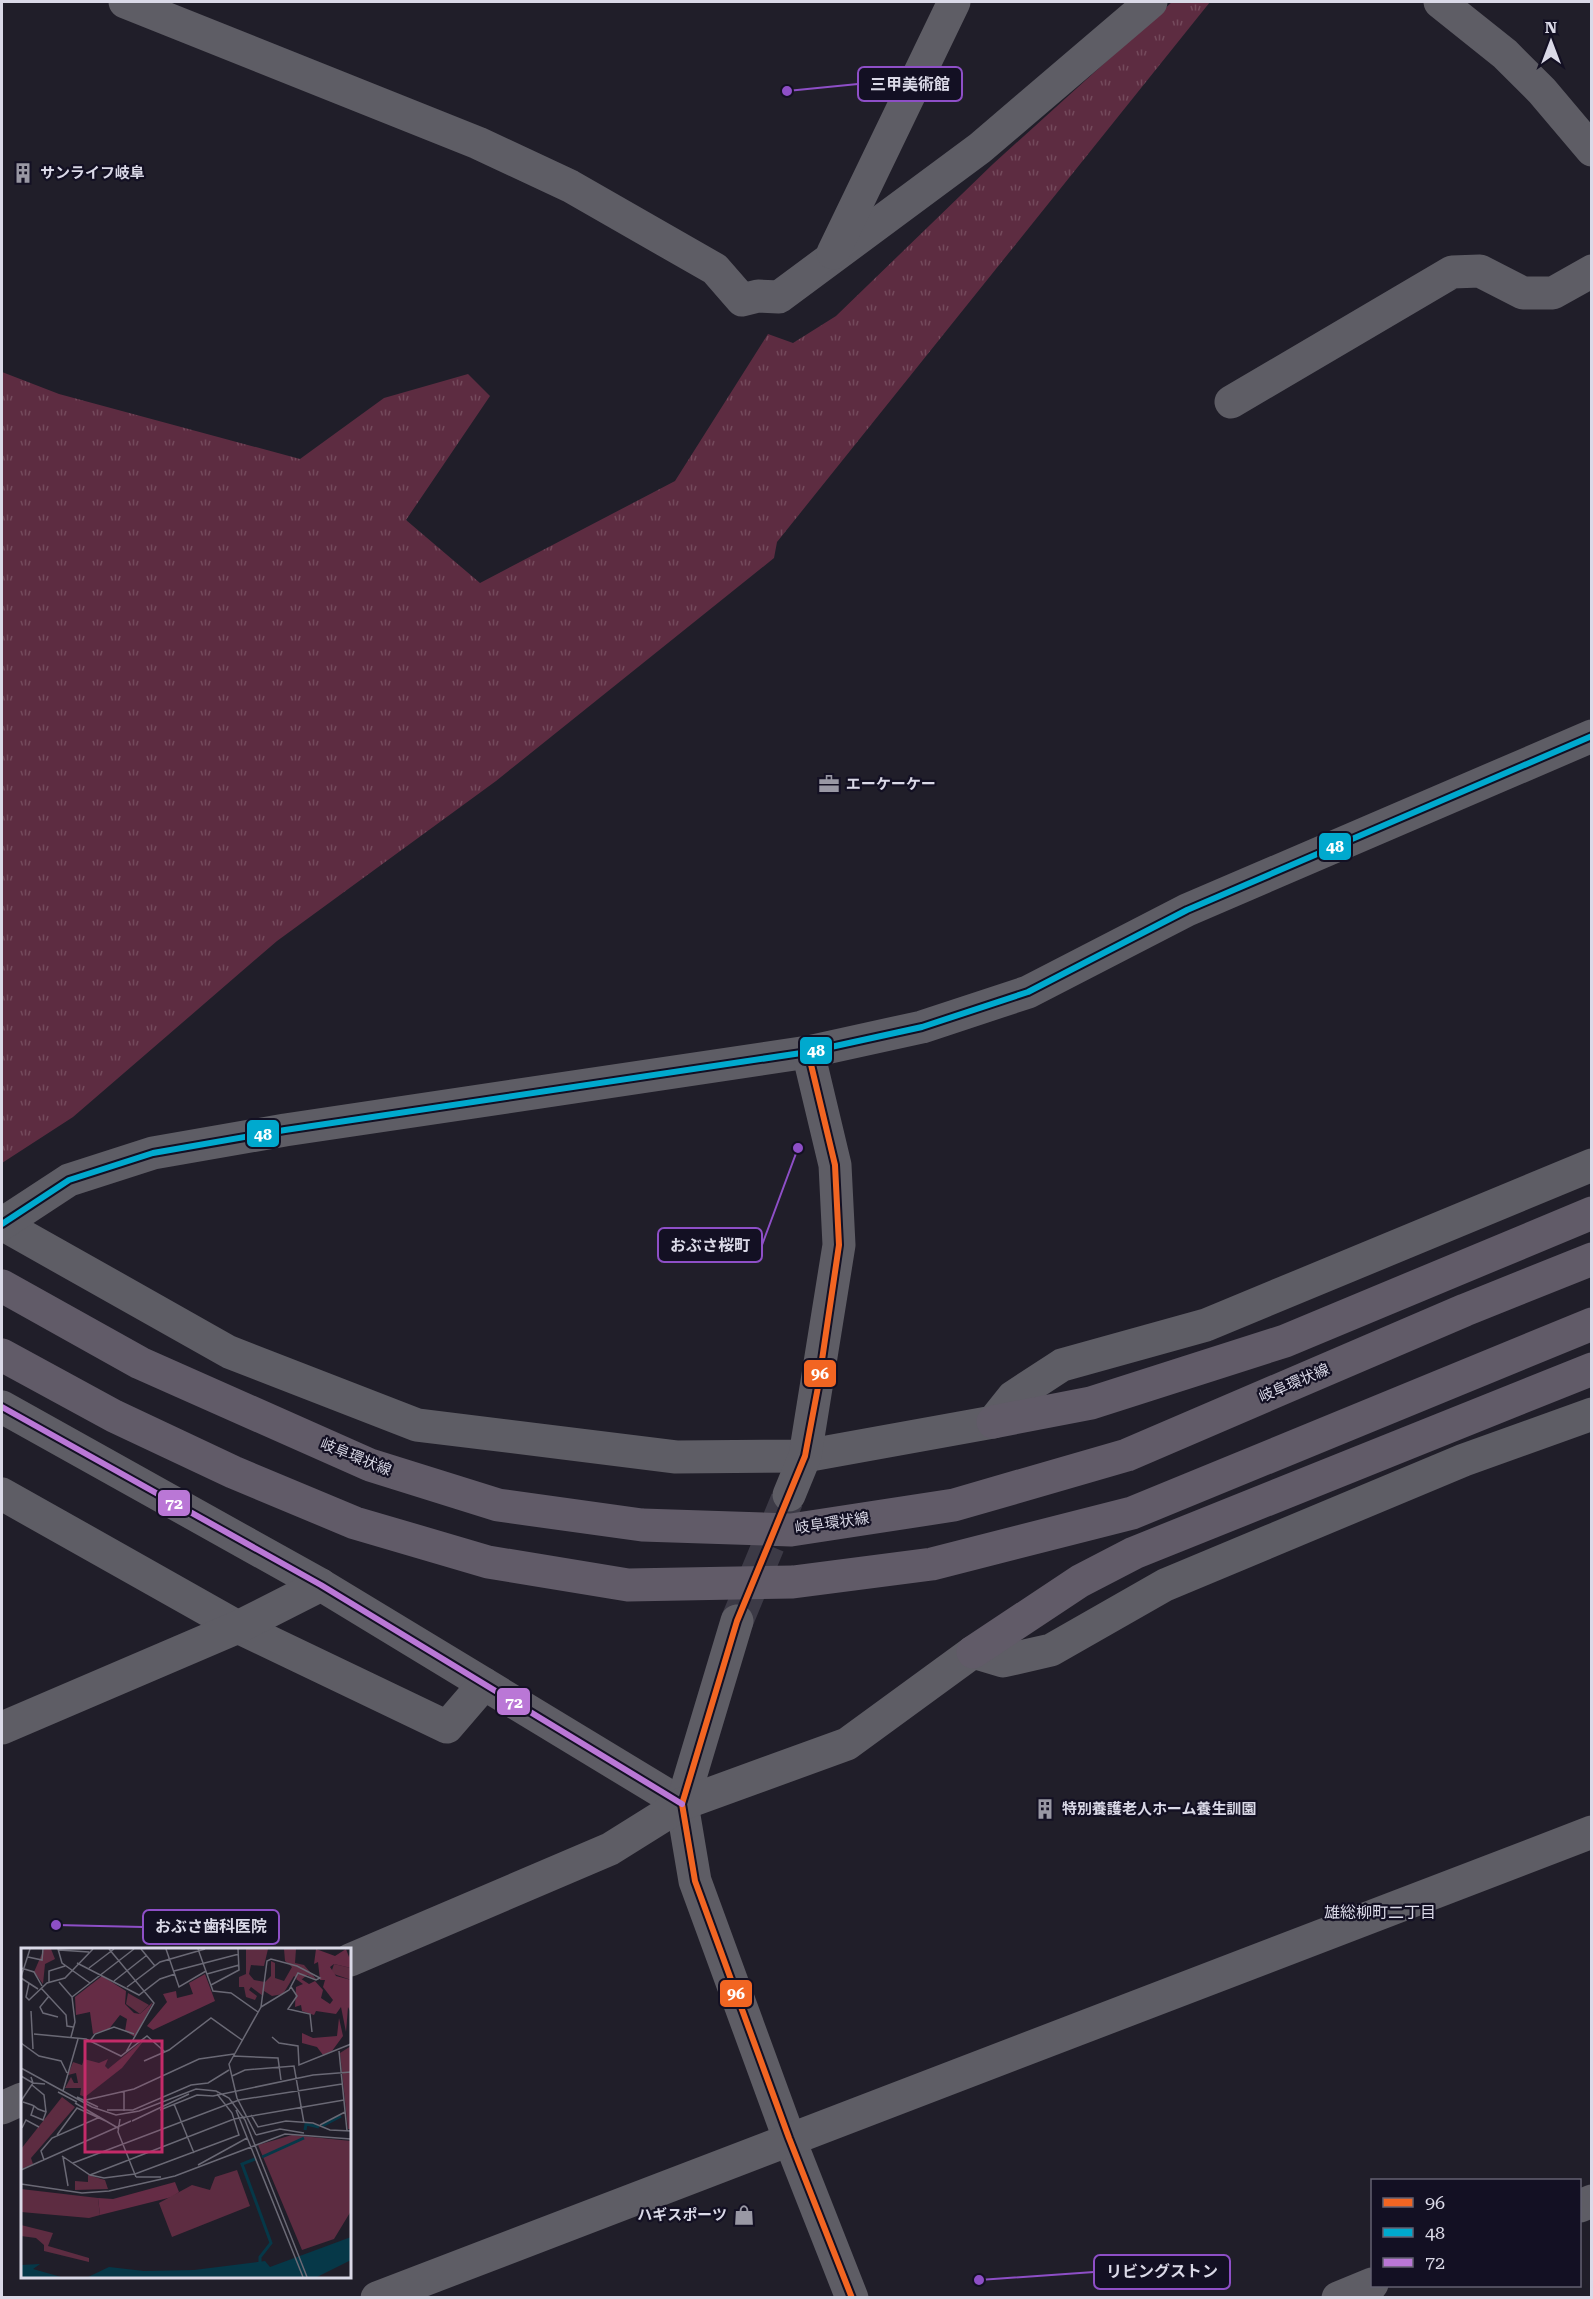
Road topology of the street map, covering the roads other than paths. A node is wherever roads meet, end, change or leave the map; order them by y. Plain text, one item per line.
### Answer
1 (125, 2) edge
2 (954, 2) edge
3 (1151, 2) edge
4 (1440, 2) edge
5 (1592, 150) edge
6 (831, 257) junction
7 (1592, 271) edge
8 (1231, 402) dead end
9 (1592, 736) edge
10 (808, 1052) junction
11 (1592, 1165) edge
12 (1592, 1214) edge
13 (2, 1224) edge
14 (1592, 1259) edge
15 (2, 1286) edge
16 (1592, 1324) edge
17 (2, 1355) edge
18 (1592, 1369) edge
19 (2, 1407) edge
20 (1592, 1414) edge
21 (993, 1422) junction
22 (805, 1456) junction
23 (2, 1494) edge
24 (789, 1496) tunnel mouth
25 (321, 1585) junction
26 (737, 1621) tunnel mouth
27 (238, 1627) junction
28 (973, 1652) junction
29 (484, 1684) junction
30 (2, 1728) edge
31 (682, 1804) junction
32 (1592, 1832) edge
33 (351, 1960) edge
34 (21, 2099) edge
35 (2, 2108) edge
36 (789, 2138) junction
37 (1371, 2284) edge
38 (377, 2298) edge
39 (852, 2298) edge
40 (1338, 2298) edge

1 - 6 street
2 - 6 street
3 - 6 street
4 - 5 street
7 - 8 street
9 - 10 street
10 - 13 street
10 - 22 street
11 - 21 street
12 - 21 main road
13 - 22 street
14 - 15 main road, 岐阜環状線
16 - 17 main road
18 - 28 main road
19 - 25 street
20 - 28 street
21 - 22 street
22 - 24 street
23 - 27 street
25 - 27 street
25 - 29 street
26 - 31 street
27 - 29 street
27 - 30 street
28 - 31 street
29 - 31 street
31 - 33 street
31 - 36 street
32 - 36 street
34 - 35 street
36 - 38 street
36 - 39 street
37 - 40 street

